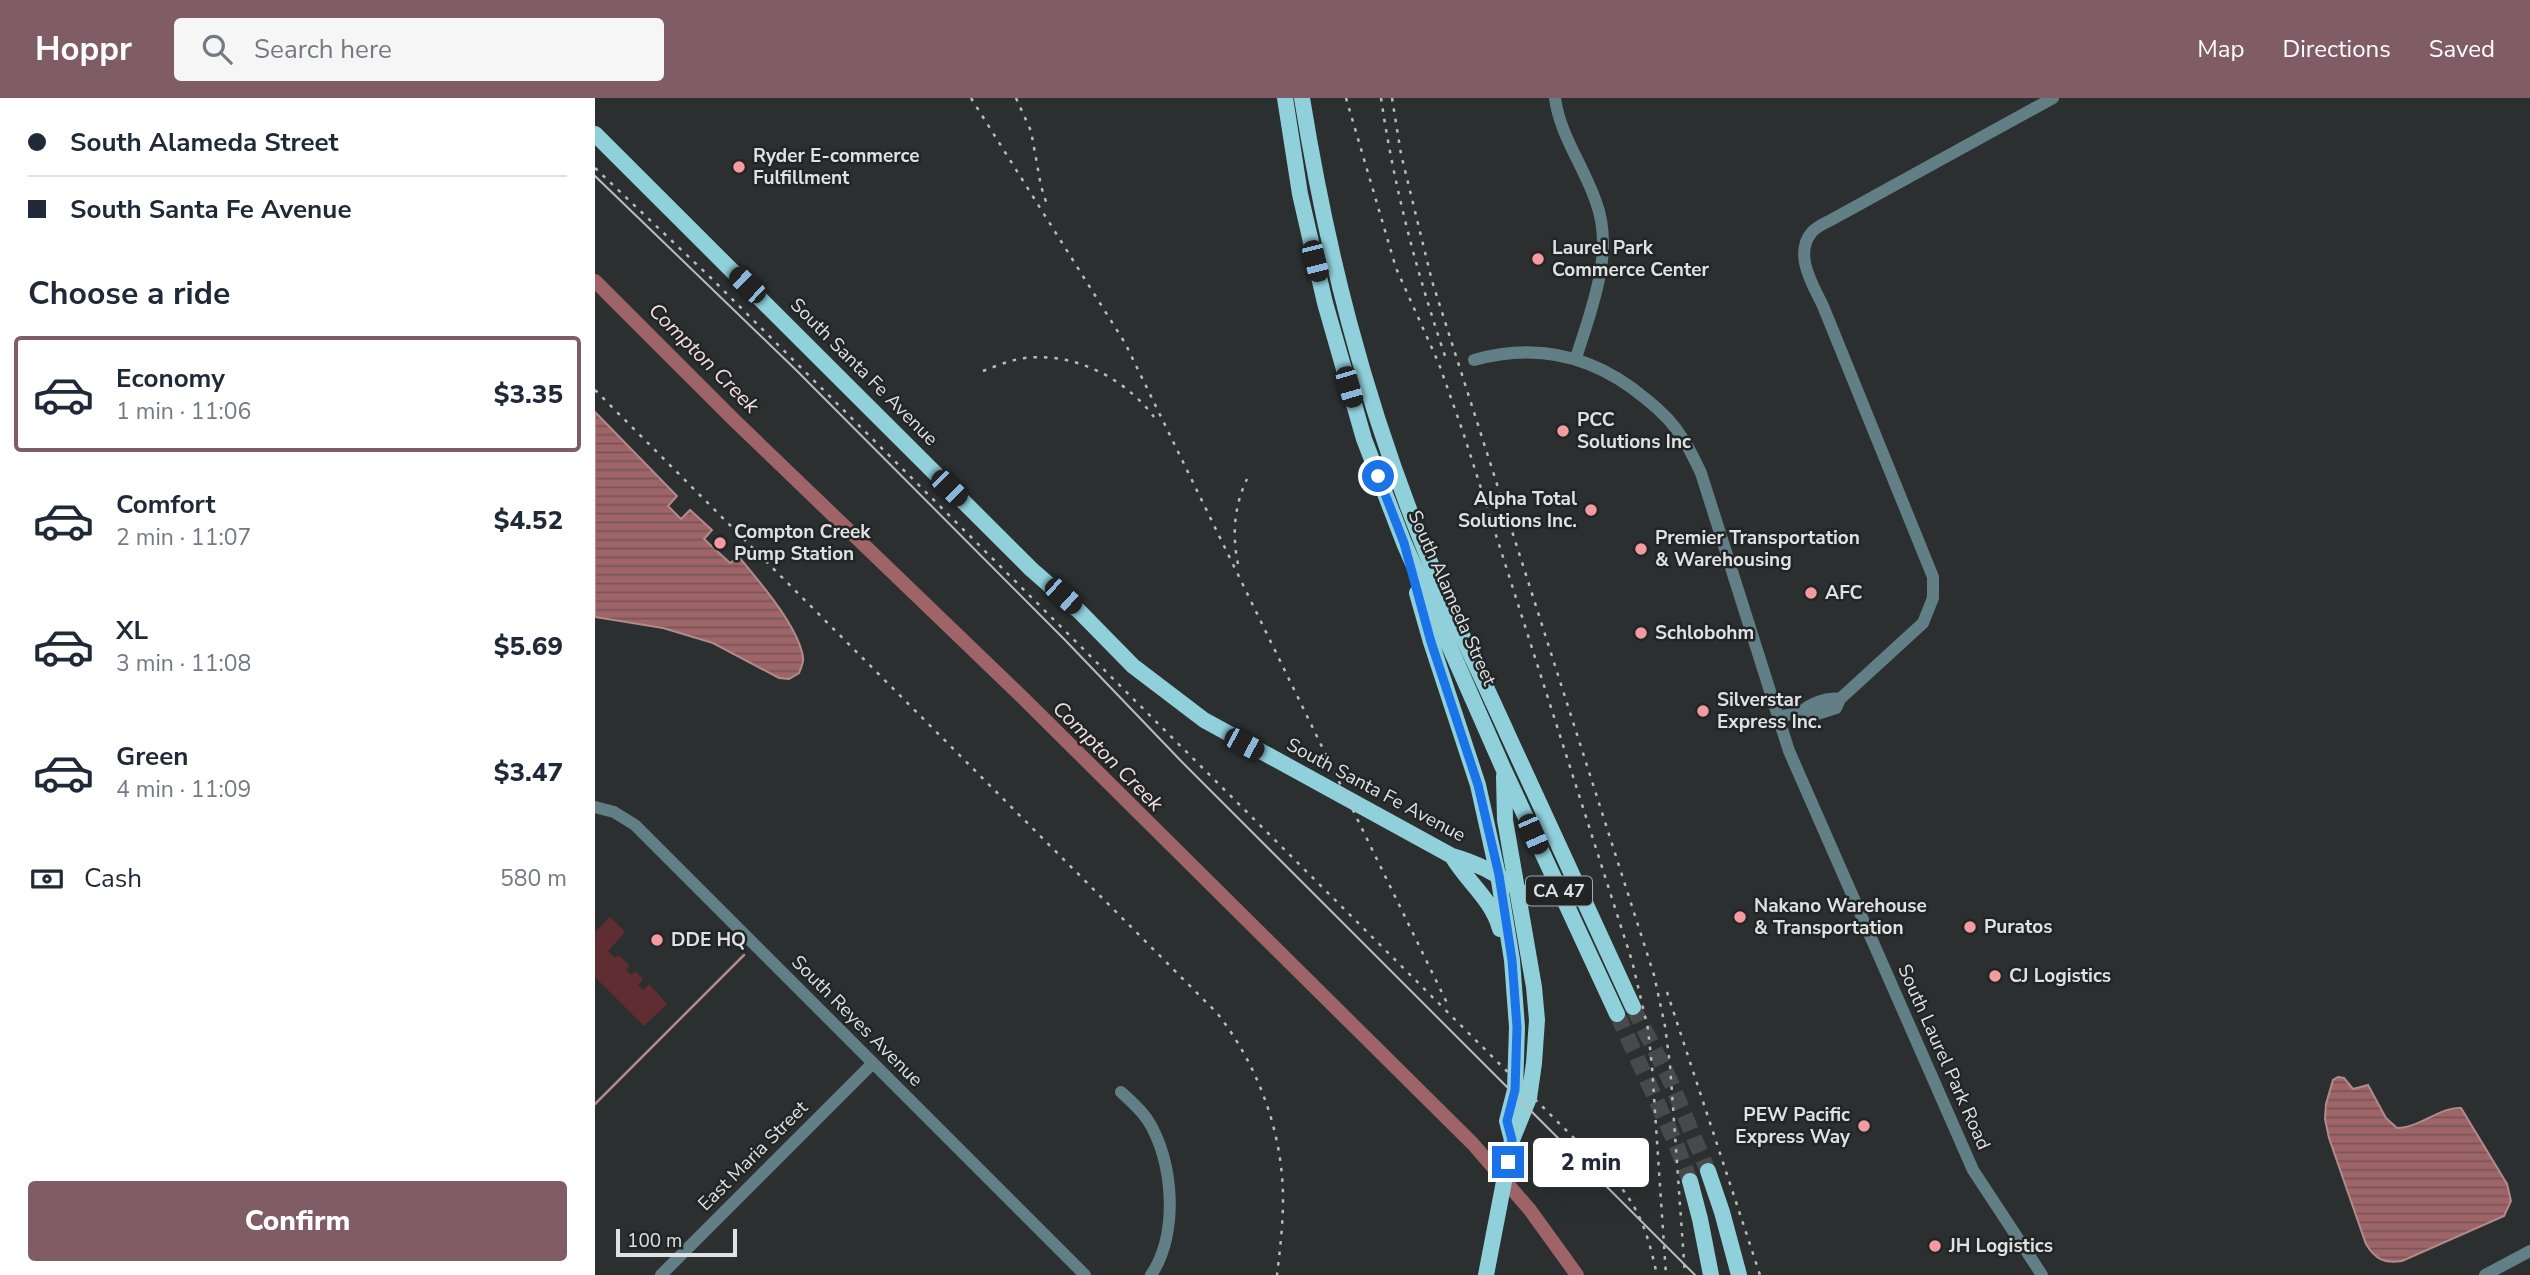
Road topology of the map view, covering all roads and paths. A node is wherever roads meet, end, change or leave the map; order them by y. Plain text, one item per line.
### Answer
1 (1285, 98) edge
2 (1302, 98) edge
3 (1555, 98) edge
4 (2053, 98) edge
5 (595, 134) edge
6 (1576, 358) junction
7 (1474, 360) dead end
8 (1404, 543) junction
9 (1778, 718) junction
10 (1507, 732) junction
11 (1503, 768) junction
12 (1478, 785) junction
13 (595, 807) edge
14 (1452, 856) junction
15 (1499, 875) junction
16 (1518, 889) junction
17 (1512, 960) junction
18 (1633, 1007) tunnel mouth
19 (1617, 1014) tunnel mouth
20 (1536, 1026) junction
21 (1517, 1027) junction
22 (872, 1064) junction
23 (1121, 1092) dead end
24 (1512, 1140) junction
25 (1708, 1171) tunnel mouth
26 (1690, 1181) tunnel mouth
27 (2530, 1251) edge
28 (661, 1275) edge
29 (1085, 1275) edge
30 (1151, 1275) edge
31 (1486, 1275) edge
32 (1711, 1275) edge
33 (1739, 1275) edge
34 (2042, 1275) edge
35 (2485, 1275) edge

1 - 8 main road, South Alameda Street / CA 47
2 - 10 main road, South Alameda Street / CA 47
3 - 6 street
4 - 9 street
5 - 14 main road, South Santa Fe Avenue
6 - 7 street, South Laurel Park Road
6 - 9 street, South Laurel Park Road
8 - 11 main road, South Alameda Street / CA 47
8 - 12 main road
9 - 34 street, South Laurel Park Road
10 - 11 main road
10 - 18 main road, South Alameda Street / CA 47
11 - 16 main road
11 - 19 main road, South Alameda Street / CA 47
12 - 14 main road
12 - 15 main road
13 - 22 street, South Reyes Avenue
14 - 15 main road, South Santa Fe Avenue
14 - 17 main road
15 - 16 main road, South Santa Fe Avenue
15 - 17 main road
16 - 20 main road
17 - 21 main road
20 - 21 main road
20 - 24 main road
21 - 24 main road
22 - 28 street, East Maria Street
22 - 29 street, South Reyes Avenue
23 - 30 street
24 - 31 main road
25 - 33 main road
26 - 32 main road
27 - 35 street

